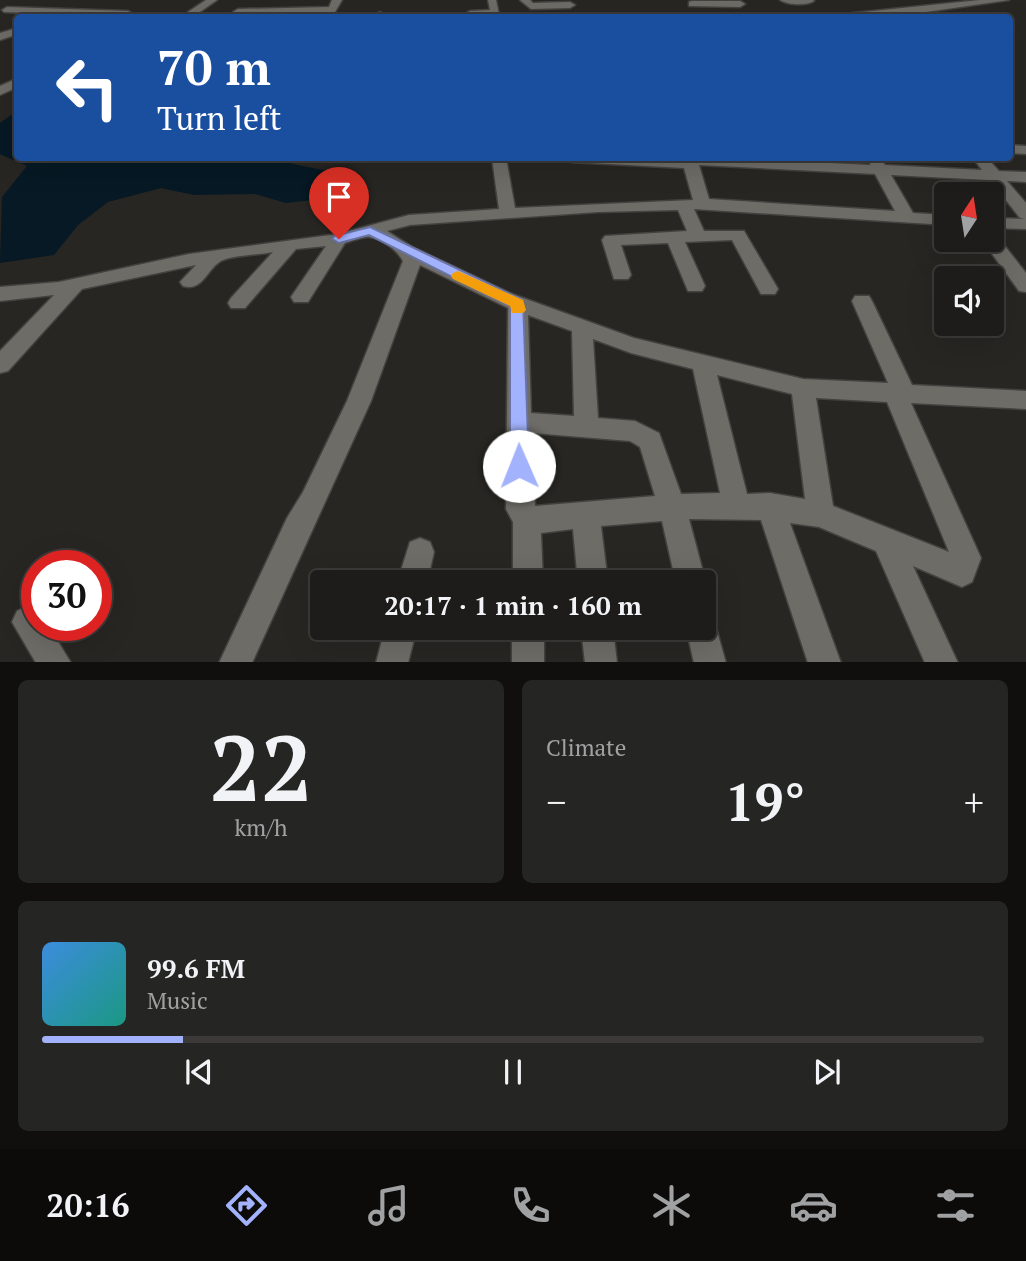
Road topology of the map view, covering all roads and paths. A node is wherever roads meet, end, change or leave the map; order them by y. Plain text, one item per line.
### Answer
1 (88, 0) edge
2 (212, 0) edge
3 (255, 0) edge
4 (337, 0) edge
5 (525, 0) edge
6 (785, 0) edge
7 (1004, 0) edge
8 (492, 1) edge
9 (809, 1) edge
10 (692, 4) dead end
11 (836, 4) dead end
12 (741, 5) edge
13 (571, 6) edge
14 (125, 9) dead end
15 (7, 10) dead end
16 (60, 13) junction
17 (191, 13) dead end
18 (235, 14) edge
19 (254, 14) edge
20 (487, 14) edge
21 (850, 14) edge
22 (893, 14) edge
23 (499, 161) edge
24 (690, 161) edge
25 (983, 161) edge
26 (877, 164) edge
27 (995, 175) junction
28 (1026, 177) edge
29 (693, 205) junction
30 (508, 213) junction
31 (1026, 214) edge
32 (907, 217) junction
33 (934, 219) edge
34 (1004, 223) edge
35 (1026, 224) edge
36 (370, 231) junction
37 (698, 236) junction
38 (674, 237) junction
39 (339, 239) junction
40 (291, 244) junction
41 (409, 252) junction
42 (1000, 252) edge
43 (215, 256) junction
44 (621, 275) dead end
45 (190, 282) dead end
46 (76, 284) junction
47 (695, 286) dead end
48 (1026, 286) edge
49 (768, 289) dead end
50 (2, 295) edge
51 (301, 297) dead end
52 (862, 301) dead end
53 (238, 303) dead end
54 (518, 303) junction
55 (582, 327) junction
56 (702, 363) junction
57 (0, 365) edge
58 (803, 388) junction
59 (900, 393) junction
60 (1026, 400) edge
61 (519, 422) junction
62 (586, 427) junction
63 (673, 506) junction
64 (736, 506) junction
65 (770, 506) junction
66 (820, 514) junction
67 (586, 515) junction
68 (527, 518) junction
69 (886, 541) junction
70 (420, 552) dead end
71 (415, 570) edge
72 (527, 570) edge
73 (592, 570) edge
74 (688, 570) edge
75 (398, 640) edge
76 (528, 640) edge
77 (598, 640) edge
78 (705, 640) edge
79 (41, 641) edge
80 (54, 662) edge
81 (235, 662) edge
82 (393, 662) edge
83 (528, 662) edge
84 (601, 662) edge
85 (710, 662) edge
86 (825, 662) edge
87 (943, 662) edge

1 - 16 street
2 - 17 street
3 - 18 street
4 - 19 street
5 - 13 street
6 - 9 street
7 - 22 street
8 - 20 street
10 - 12 street
11 - 21 street
14 - 16 street
15 - 16 street
23 - 30 street
24 - 26 street
24 - 29 street
25 - 27 street
26 - 27 street
26 - 32 street
27 - 28 street
27 - 31 street
29 - 30 street
29 - 32 street
29 - 37 street
30 - 36 street
32 - 33 street
34 - 35 street
36 - 39 street
36 - 41 street
37 - 38 street
37 - 49 street
38 - 44 street
38 - 47 street
39 - 40 street
39 - 51 street
40 - 43 street
40 - 53 street
41 - 54 street
41 - 81 street
42 - 48 street
43 - 45 street
43 - 46 street
46 - 50 street
46 - 57 street
52 - 59 street
54 - 55 street
54 - 61 street
55 - 56 street
55 - 62 street
56 - 58 street
56 - 64 street
58 - 59 street
58 - 66 street
59 - 60 street
59 - 69 street
61 - 62 street
61 - 68 street
62 - 63 street
63 - 64 street
63 - 67 street
63 - 74 street
64 - 65 street
65 - 66 street
65 - 86 street
66 - 69 street
67 - 68 street
67 - 73 street
68 - 72 street
69 - 87 street
70 - 71 street
75 - 82 street
76 - 83 street
77 - 84 street
78 - 85 street
79 - 80 street

